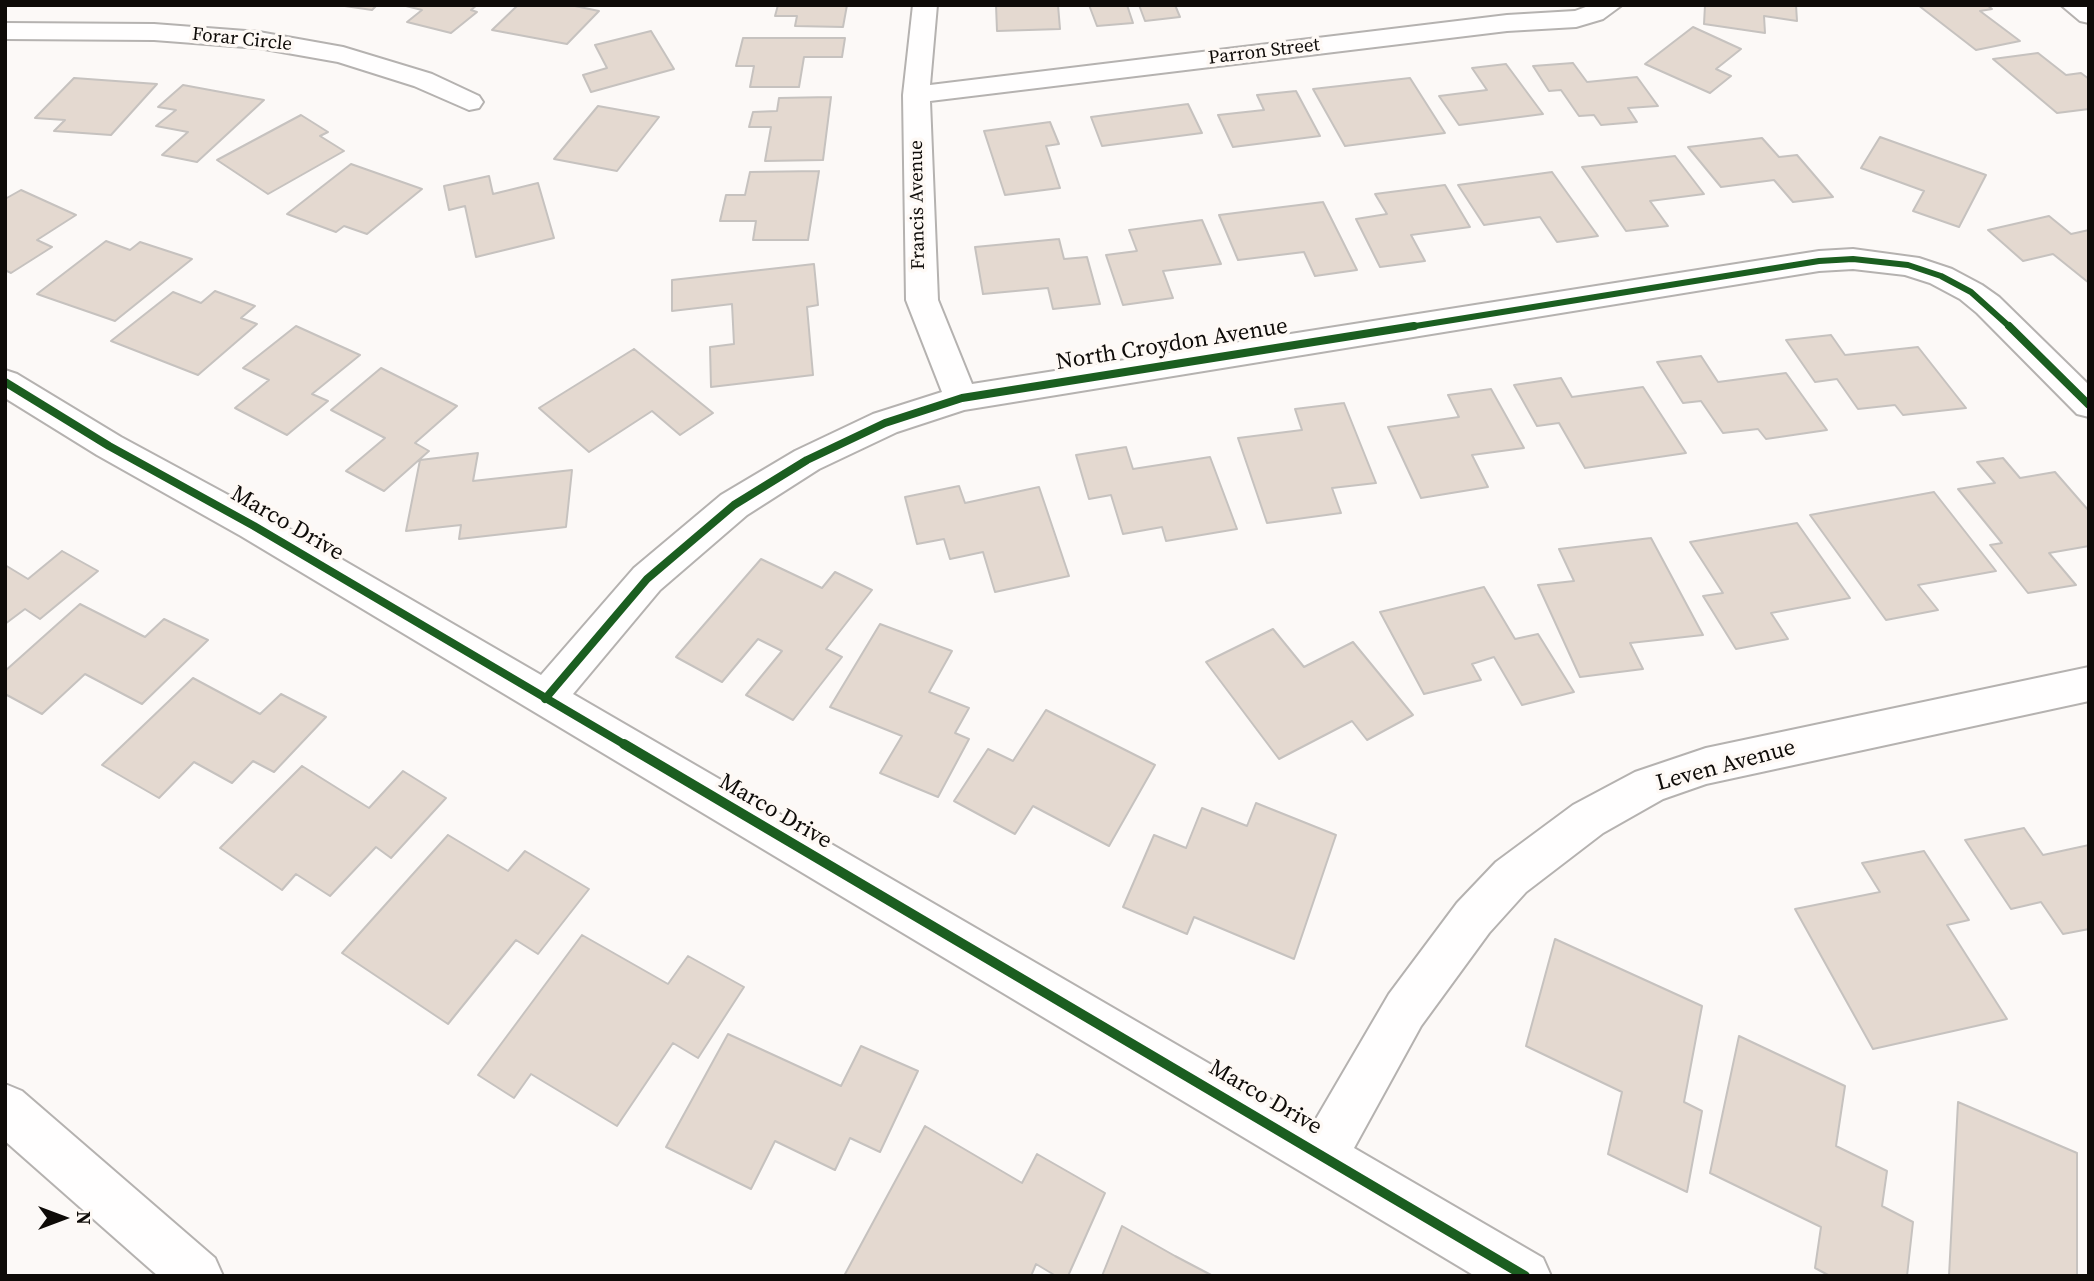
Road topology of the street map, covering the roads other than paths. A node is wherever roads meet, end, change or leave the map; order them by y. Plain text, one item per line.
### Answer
1 (925, 5) edge
2 (1610, 5) edge
3 (2073, 5) edge
4 (2089, 16) edge
5 (5, 31) edge
6 (916, 95) junction
7 (469, 103) dead end
8 (5, 382) edge
9 (962, 398) junction
10 (2089, 405) edge
11 (2089, 684) edge
12 (545, 699) junction
13 (5, 1108) edge
14 (1323, 1155) junction
15 (197, 1276) edge
16 (1525, 1276) edge

1 - 6 street, Francis Avenue
2 - 6 street, Parron Street
3 - 4 street
5 - 7 street, Forar Circle
6 - 9 street, Francis Avenue
8 - 12 street, Marco Drive
9 - 10 street, North Croydon Avenue
9 - 12 street, North Croydon Avenue
11 - 14 street, Leven Avenue
12 - 14 street, Marco Drive
13 - 15 street
14 - 16 street, Marco Drive

